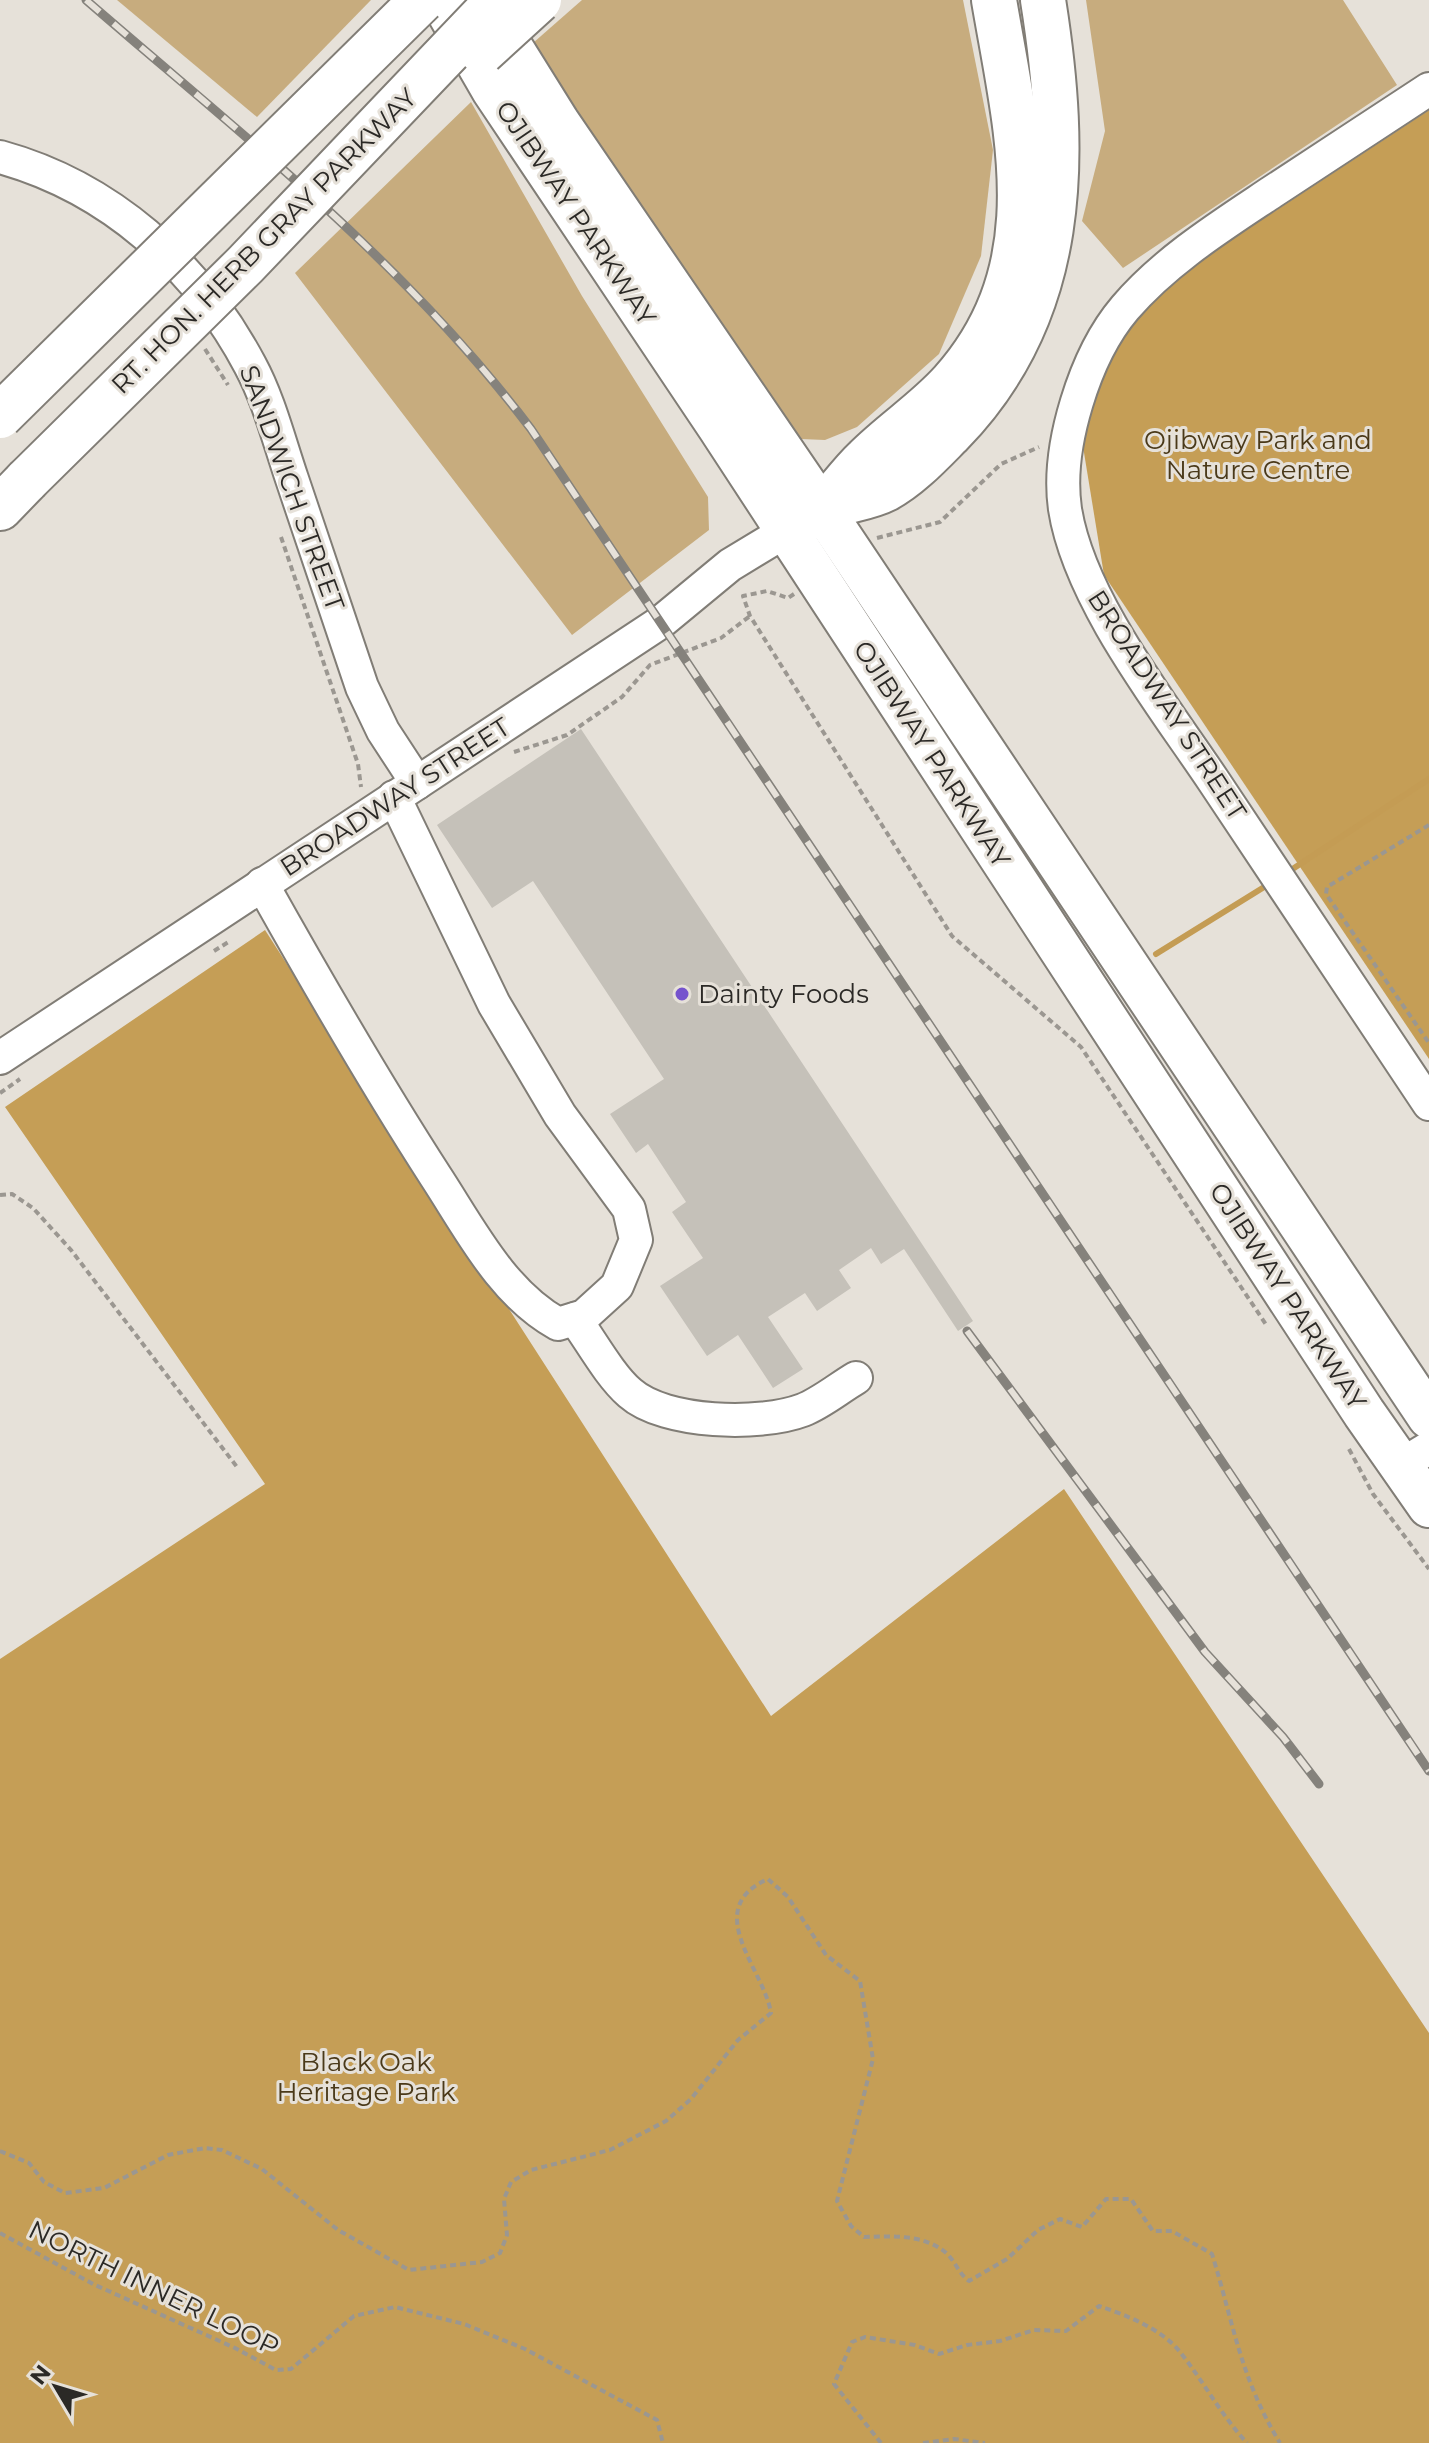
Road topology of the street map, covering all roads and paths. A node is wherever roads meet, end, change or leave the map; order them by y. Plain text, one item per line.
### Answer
1 (399, 0) edge
2 (422, 0) edge
3 (441, 0) edge
4 (482, 0) edge
5 (498, 0) edge
6 (539, 0) edge
7 (994, 0) edge
8 (1043, 0) edge
9 (1429, 89) edge
10 (0, 157) edge
11 (229, 193) junction
12 (245, 265) junction
13 (204, 347) dead end
14 (231, 390) dead end
15 (0, 416) edge
16 (14, 494) edge
17 (804, 520) junction
18 (277, 525) dead end
19 (750, 616) dead end
20 (512, 753) dead end
21 (406, 790) junction
22 (358, 795) dead end
23 (1429, 825) edge
24 (262, 884) junction
25 (237, 936) dead end
26 (212, 953) dead end
27 (1429, 1043) edge
28 (12, 1067) edge
29 (0, 1093) edge
30 (1429, 1104) edge
31 (0, 1195) edge
32 (575, 1319) junction
33 (856, 1378) dead end
34 (1429, 1417) edge
35 (1415, 1457) edge
36 (237, 1467) dead end
37 (1429, 1506) edge
38 (0, 2151) edge
39 (0, 2233) edge
40 (663, 2443) edge
41 (881, 2443) edge
42 (923, 2443) edge
43 (985, 2443) edge
44 (1247, 2443) edge
45 (1280, 2443) edge

1 - 11 highway, bridge
2 - 11 highway, bridge
3 - 17 main road, OJIBWAY PARKWAY
4 - 17 main road, OJIBWAY PARKWAY
5 - 12 highway, RT. HON. HERB GRAY PARKWAY, bridge
6 - 12 highway, bridge
7 - 17 highway
8 - 17 highway
9 - 30 street, BROADWAY STREET
10 - 21 street, SANDWICH STREET
11 - 15 highway, bridge
12 - 16 highway, RT. HON. HERB GRAY PARKWAY, bridge
13 - 14 path
17 - 21 street, BROADWAY STREET
17 - 34 main road, OJIBWAY PARKWAY
17 - 35 main road, OJIBWAY PARKWAY
18 - 22 path
19 - 20 path
21 - 24 street, BROADWAY STREET
21 - 32 street, SANDWICH STREET
23 - 27 path
24 - 28 street, BROADWAY STREET
24 - 32 street
25 - 26 path
28 - 29 path
31 - 36 path
32 - 33 street
35 - 37 main road, OJIBWAY PARKWAY
38 - 45 path
39 - 40 path, NORTH INNER LOOP
41 - 44 path
42 - 43 path

